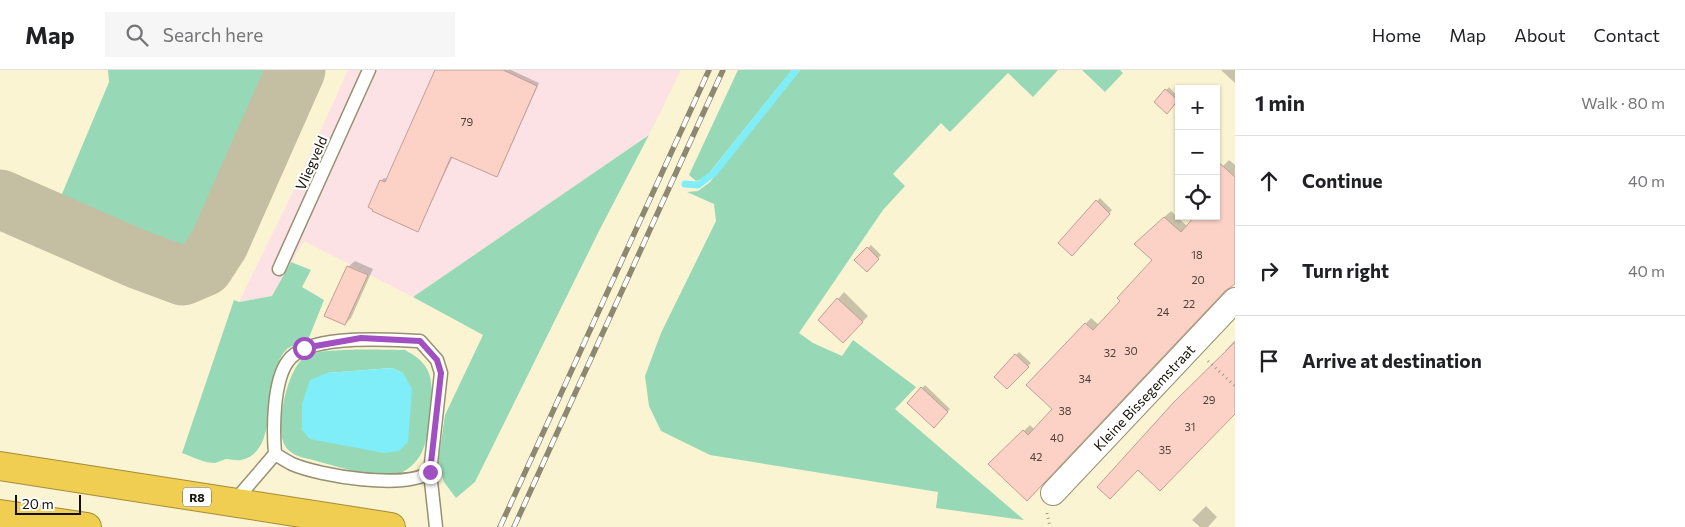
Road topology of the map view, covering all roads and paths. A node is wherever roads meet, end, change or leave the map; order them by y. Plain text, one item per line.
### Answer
1 (368, 70) edge
2 (279, 269) dead end
3 (1235, 300) edge
4 (1192, 346) junction
5 (1235, 386) edge
6 (275, 454) junction
7 (1, 466) edge
8 (430, 472) junction
9 (1053, 493) dead end
10 (234, 502) junction
11 (0, 514) edge
12 (87, 527) edge
13 (391, 527) edge
14 (436, 527) edge

1 - 2 lane, Vliegveld
3 - 4 street, Kleine Bissegemstraat
4 - 5 path
4 - 9 street, Kleine Bissegemstraat
6 - 8 lane
6 - 8 lane
6 - 10 lane
7 - 10 highway, R8
8 - 14 lane
10 - 13 highway, R8
11 - 12 highway

